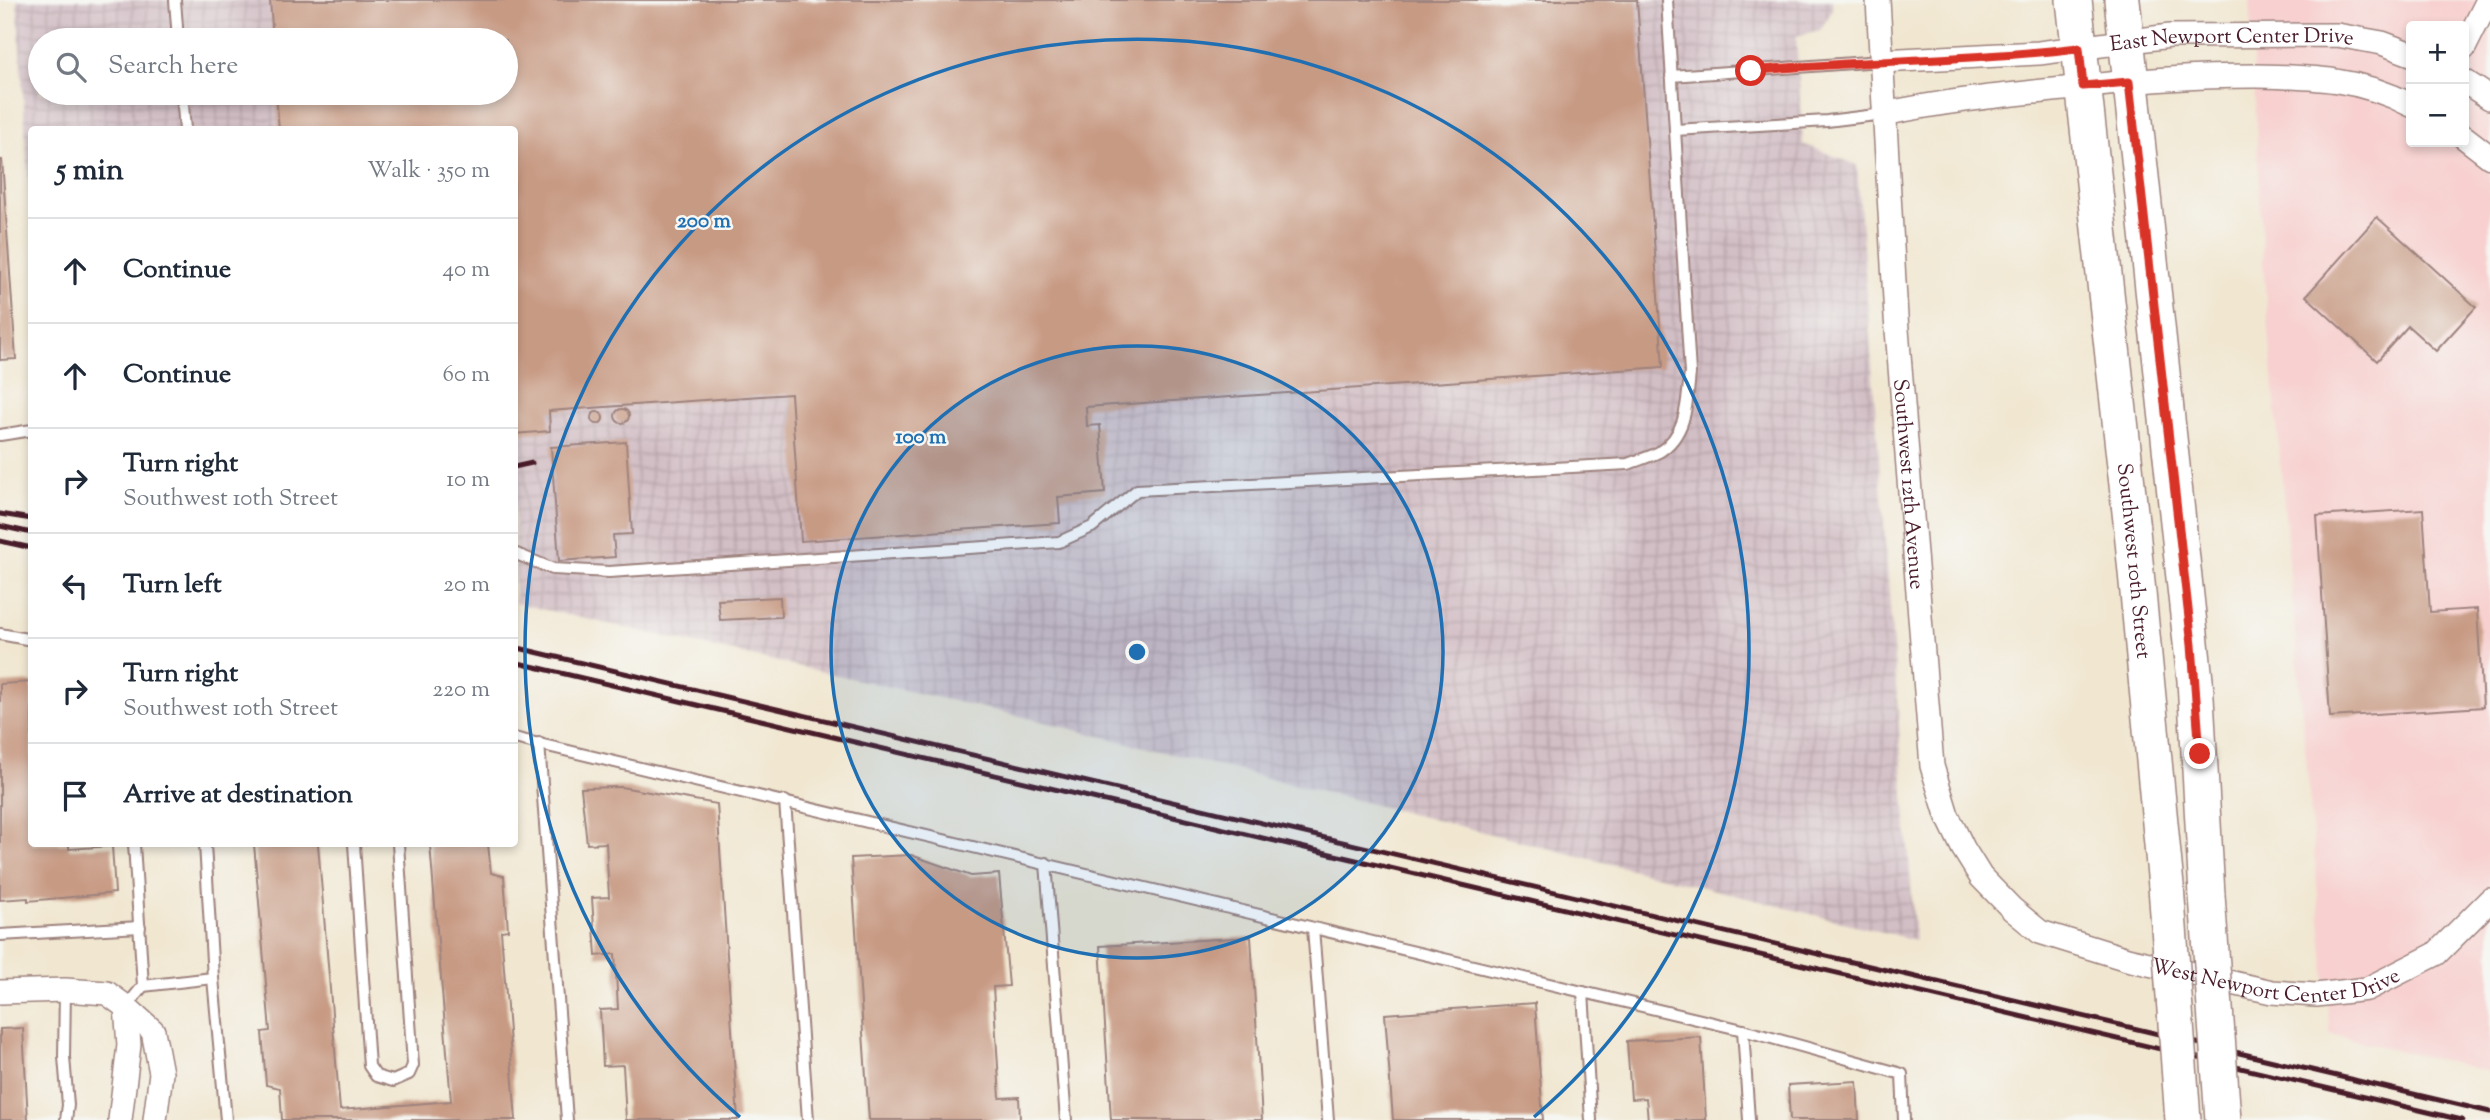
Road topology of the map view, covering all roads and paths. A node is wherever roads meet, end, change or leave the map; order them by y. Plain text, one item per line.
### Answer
1 (175, 0) edge
2 (1667, 0) edge
3 (1878, 0) edge
4 (2074, 0) edge
5 (2122, 0) edge
6 (2488, 0) edge
7 (177, 28) edge
8 (2469, 38) edge
9 (2126, 41) junction
10 (2079, 48) junction
11 (2406, 52) edge
12 (1881, 61) junction
13 (1671, 76) junction
14 (2129, 82) junction
15 (2469, 84) edge
16 (2083, 86) junction
17 (2490, 98) edge
18 (2406, 102) edge
19 (183, 105) edge
20 (1884, 114) junction
21 (185, 126) edge
22 (1675, 130) junction
23 (2469, 140) edge
24 (2490, 157) edge
25 (28, 431) edge
26 (0, 435) edge
27 (518, 555) edge
28 (0, 634) edge
29 (28, 639) edge
30 (518, 739) edge
31 (539, 743) junction
32 (785, 801) junction
33 (134, 847) edge
34 (205, 847) edge
35 (354, 847) edge
36 (398, 847) edge
37 (1046, 863) junction
38 (2490, 901) edge
39 (140, 926) junction
40 (1313, 928) junction
41 (2040, 932) joint
42 (0, 935) edge
43 (213, 978) junction
44 (143, 986) junction
45 (65, 990) junction
46 (0, 992) edge
47 (1583, 992) junction
48 (126, 1007) junction
49 (1743, 1030) junction
50 (66, 1120) edge
51 (120, 1120) edge
52 (155, 1120) edge
53 (226, 1120) edge
54 (567, 1120) edge
55 (808, 1120) edge
56 (1066, 1120) edge
57 (1328, 1120) edge
58 (1591, 1120) edge
59 (1749, 1120) edge
60 (1904, 1120) edge
61 (2183, 1120) edge
62 (2223, 1120) edge

1 - 7 lane
2 - 13 lane
3 - 12 street, Southwest 12th Avenue
4 - 10 main road, Southwest 10th Street
5 - 9 main road
6 - 8 street
9 - 10 street, East Newport Center Drive
9 - 11 street, East Newport Center Drive
9 - 14 main road
10 - 12 street, East Newport Center Drive
10 - 16 main road, Southwest 10th Street
12 - 13 lane
12 - 20 street, Southwest 12th Avenue
13 - 22 lane
14 - 16 street, East Newport Center Drive
14 - 18 street, East Newport Center Drive
14 - 62 main road, bridge
15 - 17 street
16 - 20 street, East Newport Center Drive
16 - 61 main road, Southwest 10th Street, bridge
19 - 21 lane
20 - 22 lane
20 - 41 street, Southwest 12th Avenue
22 - 27 lane
23 - 24 street
25 - 26 lane
28 - 29 lane
30 - 31 lane
31 - 32 lane
31 - 54 lane
32 - 37 lane
32 - 55 lane
33 - 39 lane
34 - 43 lane
35 - 36 lane
37 - 40 lane
37 - 56 lane
38 - 41 street, West Newport Center Drive
39 - 42 lane
39 - 44 lane
40 - 47 lane
40 - 57 lane
43 - 44 lane
43 - 53 lane
44 - 48 lane
45 - 46 street
45 - 48 street
45 - 50 lane
47 - 49 lane
47 - 58 lane
48 - 51 street
48 - 52 street
49 - 59 lane
49 - 60 lane

